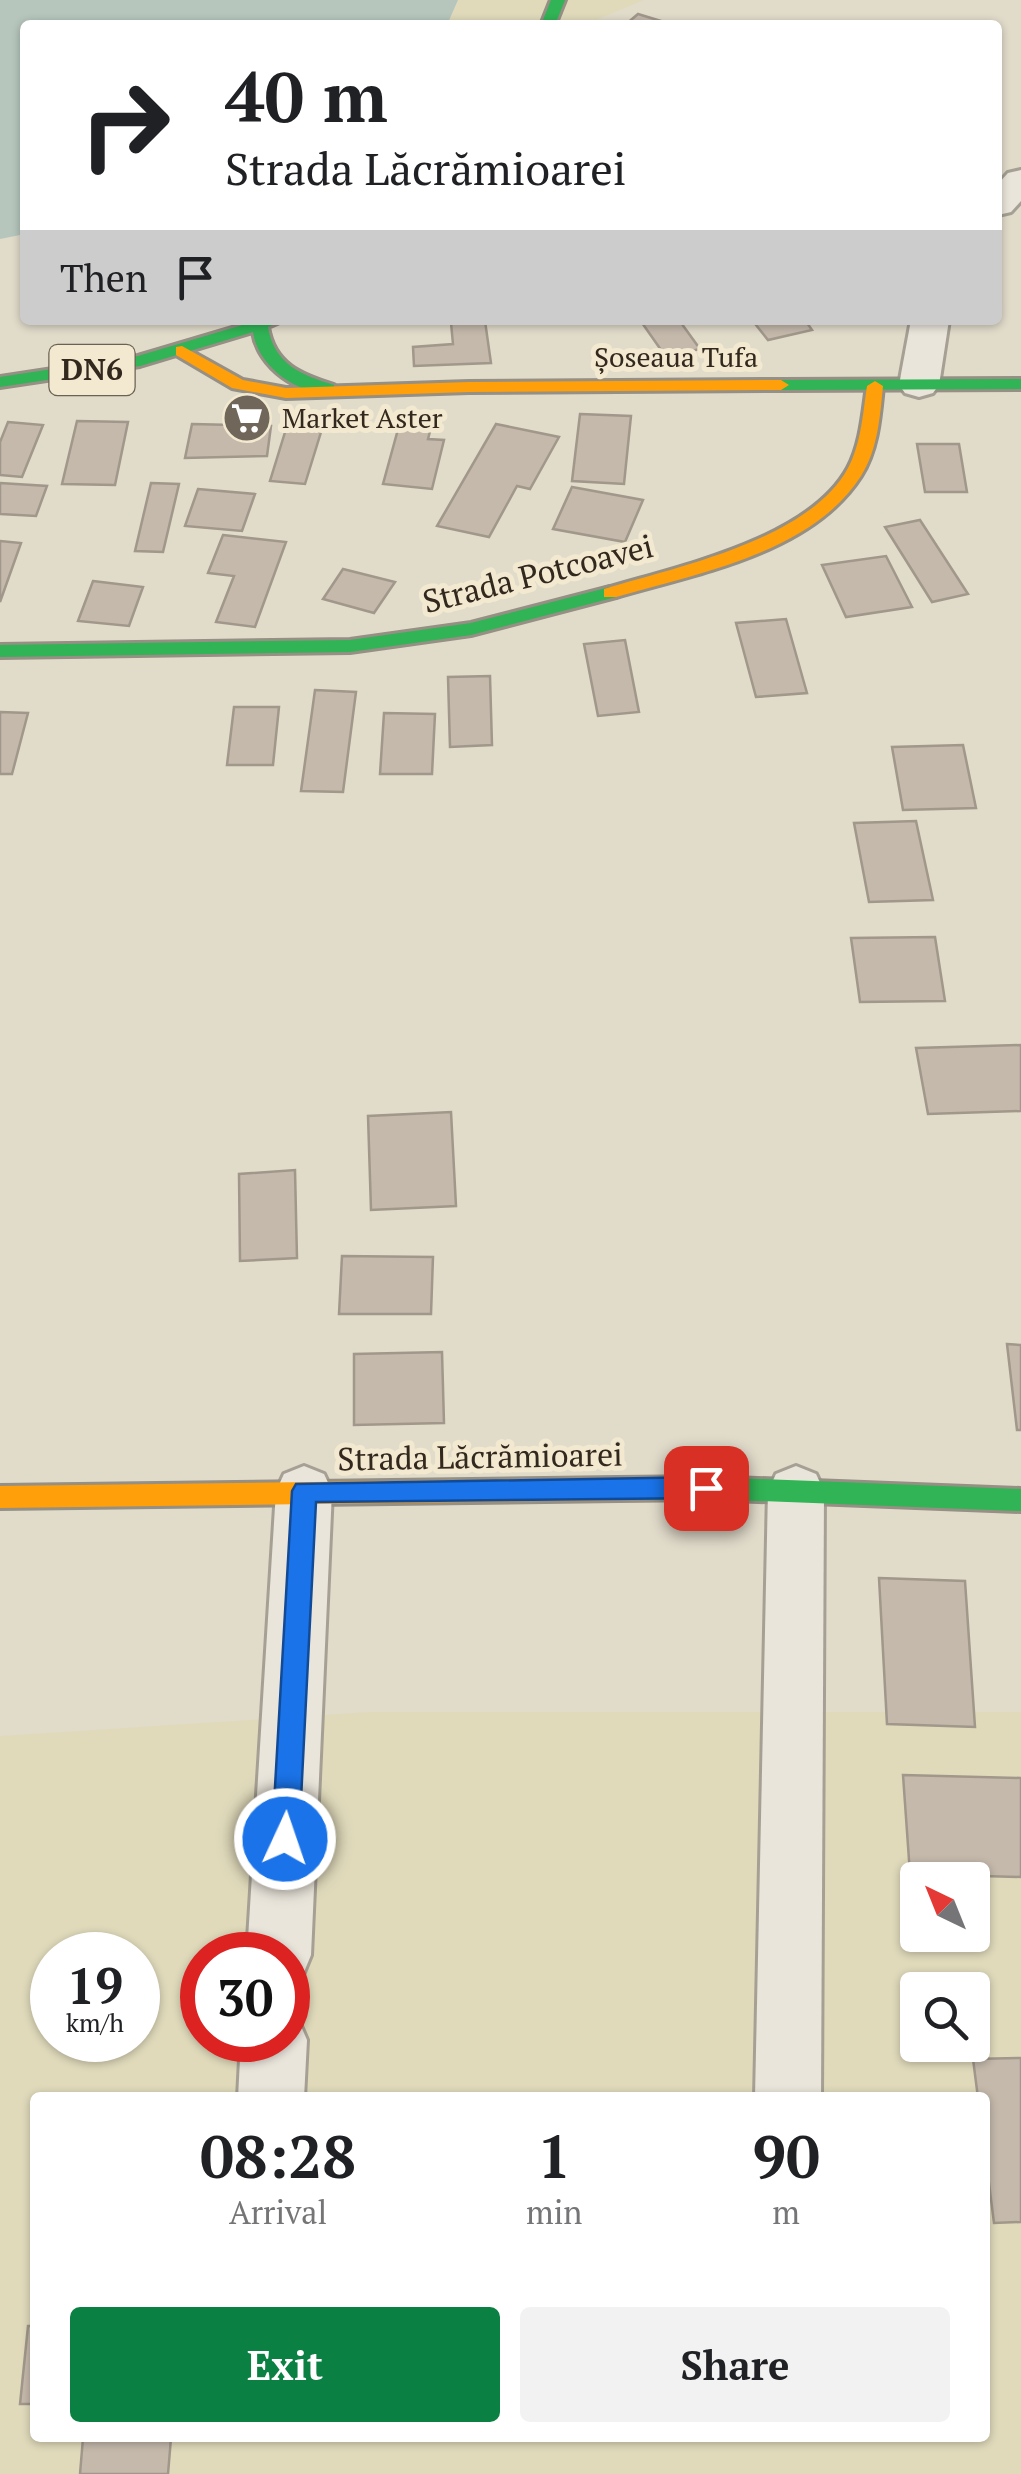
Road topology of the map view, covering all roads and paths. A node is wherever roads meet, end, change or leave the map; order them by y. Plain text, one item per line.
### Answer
1 (1021, 181) edge
2 (1002, 200) edge
3 (195, 325) edge
4 (262, 325) edge
5 (268, 325) edge
6 (929, 325) edge
7 (182, 352) junction
8 (0, 361) edge
9 (0, 382) edge
10 (1021, 384) edge
11 (919, 385) junction
12 (875, 386) junction
13 (331, 390) junction
14 (0, 652) edge
15 (304, 1491) junction
16 (796, 1491) junction
17 (0, 1497) edge
18 (1021, 1500) edge
19 (280, 1932) edge
20 (273, 2062) edge
21 (271, 2092) edge
22 (788, 2092) edge

1 - 2 street
3 - 8 main road, DN6
4 - 7 main road, DN6
5 - 13 main road, Șoseaua Tufa
6 - 11 street
7 - 9 main road, DN6
7 - 13 main road, Șoseaua Tufa
10 - 11 main road, Șoseaua Tufa
11 - 12 main road, Șoseaua Tufa
12 - 13 main road, Șoseaua Tufa
12 - 14 main road, Strada Potcoavei
15 - 16 main road, Strada Lăcrămioarei
15 - 17 main road, Strada Lăcrămioarei
15 - 19 street
16 - 18 main road, Strada Lăcrămioarei
16 - 22 street
20 - 21 street

